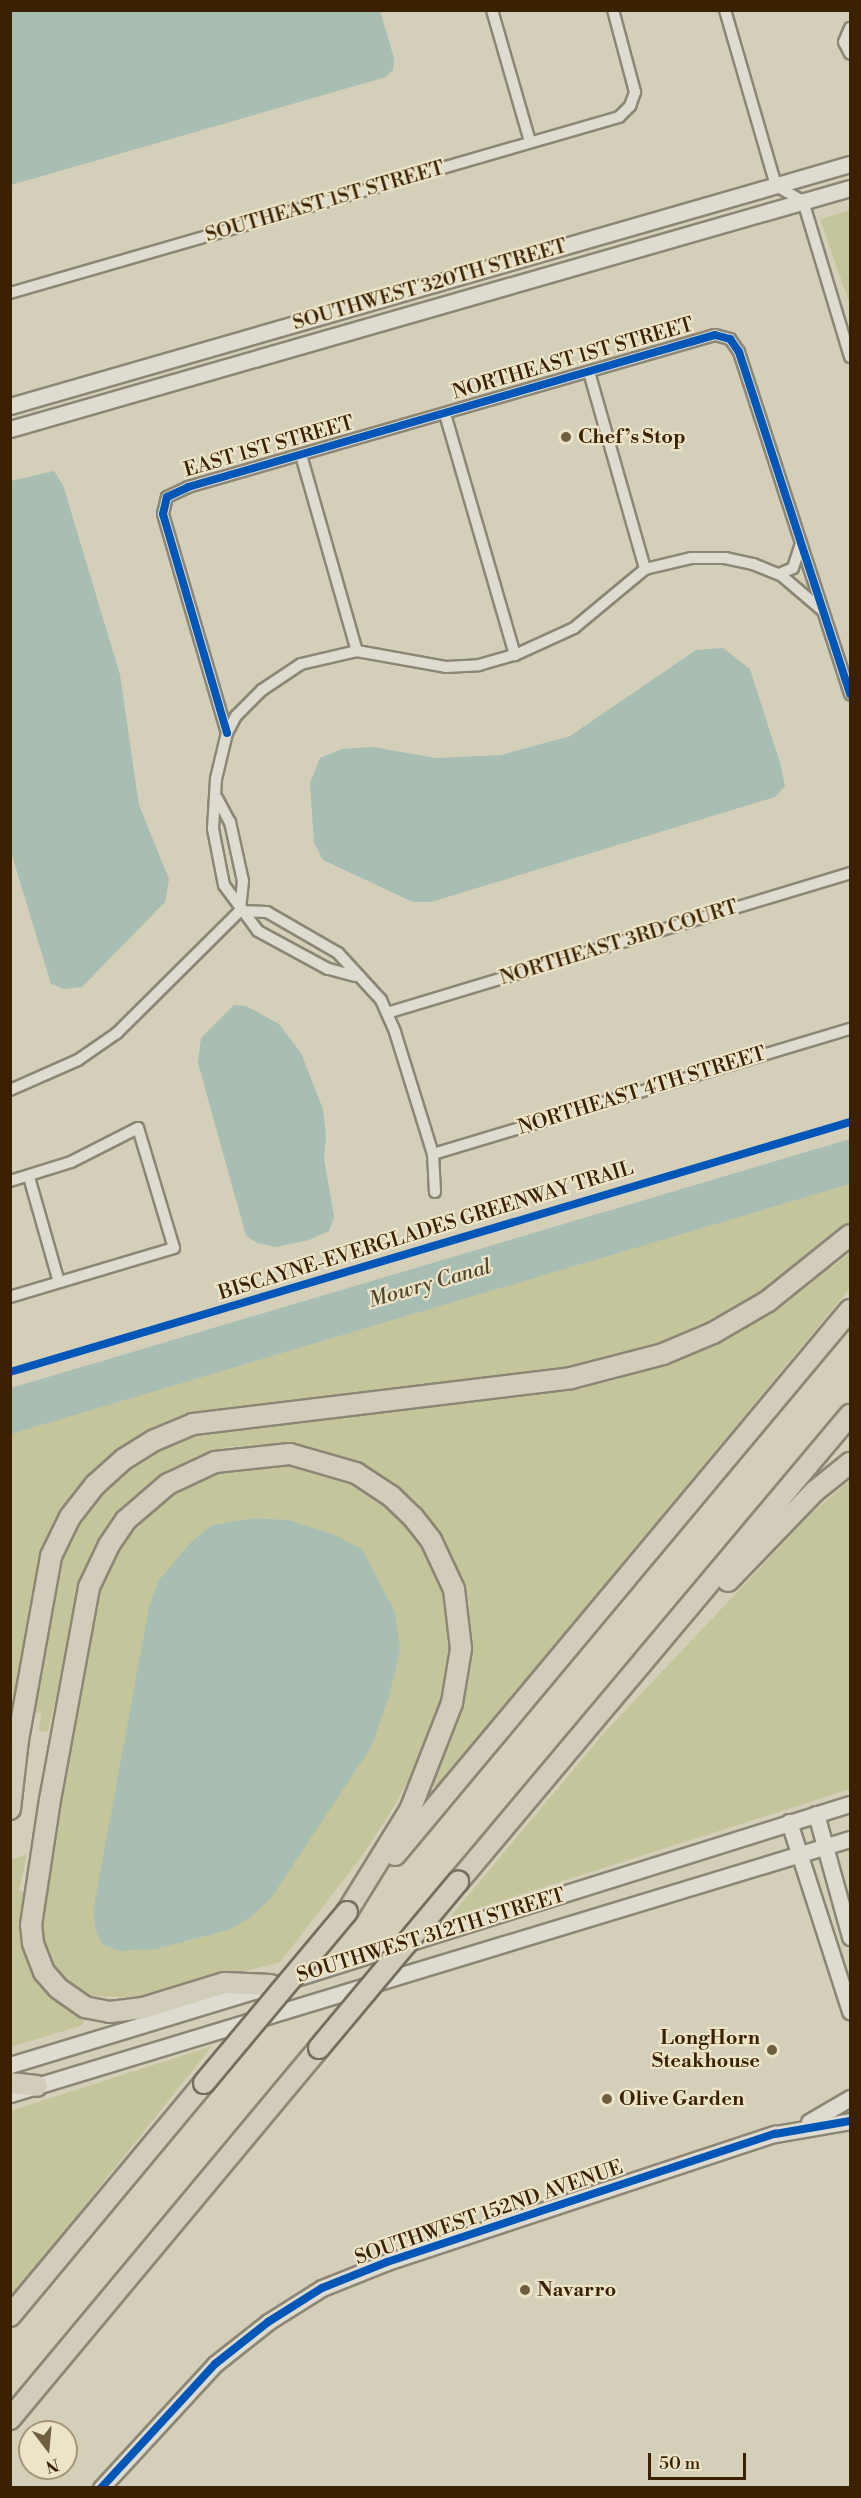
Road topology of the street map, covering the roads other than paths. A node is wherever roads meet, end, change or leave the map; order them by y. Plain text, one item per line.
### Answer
1 (492, 10) edge
2 (613, 10) edge
3 (725, 10) edge
4 (850, 28) edge
5 (850, 54) edge
6 (531, 142) junction
7 (850, 164) edge
8 (776, 186) junction
9 (850, 188) edge
10 (802, 201) junction
11 (10, 293) edge
12 (850, 357) edge
13 (588, 372) junction
14 (10, 406) edge
15 (445, 414) junction
16 (10, 429) edge
17 (301, 456) junction
18 (800, 537) junction
19 (645, 569) junction
20 (779, 574) junction
21 (824, 612) junction
22 (357, 651) junction
23 (515, 655) junction
24 (850, 694) edge
25 (227, 733) junction
26 (217, 798) junction
27 (850, 873) edge
28 (240, 911) junction
29 (355, 976) junction
30 (387, 1012) junction
31 (850, 1029) edge
32 (10, 1090) edge
33 (433, 1154) junction
34 (29, 1176) junction
35 (10, 1181) edge
36 (435, 1192) dead end
37 (850, 1235) edge
38 (59, 1282) junction
39 (10, 1296) edge
40 (850, 1310) edge
41 (850, 1415) edge
42 (850, 1463) edge
43 (635, 1675) junction
44 (850, 1804) edge
45 (10, 1809) edge
46 (816, 1814) junction
47 (789, 1822) junction
48 (850, 1839) edge
49 (825, 1846) junction
50 (798, 1854) junction
51 (347, 1912) junction
52 (850, 1937) edge
53 (271, 1985) junction
54 (850, 2011) edge
55 (10, 2065) edge
56 (10, 2083) edge
57 (38, 2086) junction
58 (10, 2094) edge
59 (850, 2098) edge
60 (850, 2121) edge
61 (798, 2127) junction
62 (10, 2316) edge
63 (10, 2419) edge
64 (101, 2487) edge

1 - 6 street
2 - 6 street, SOUTHEAST 1ST STREET
3 - 8 street
4 - 5 street
6 - 11 street, SOUTHEAST 1ST STREET
7 - 8 street, SOUTHWEST 320TH STREET
8 - 10 street
8 - 14 street, SOUTHWEST 320TH STREET
9 - 10 street, SOUTHWEST 320TH STREET
10 - 12 street
10 - 16 street, SOUTHWEST 320TH STREET
13 - 15 street, NORTHEAST 1ST STREET
13 - 18 street, NORTHEAST 1ST STREET
13 - 19 street
15 - 17 street, EAST 1ST STREET
15 - 23 street
17 - 22 street
17 - 25 street, EAST 1ST STREET
18 - 20 street
18 - 21 street
19 - 20 street
19 - 23 street
20 - 21 street
21 - 24 street
22 - 23 street
22 - 25 street
25 - 26 street
26 - 28 street
26 - 28 street
27 - 30 street, NORTHEAST 3RD COURT
28 - 29 street
28 - 29 street
28 - 32 street
29 - 30 street
30 - 33 street
31 - 33 street, NORTHEAST 4TH STREET
33 - 36 street
34 - 35 street
34 - 38 street
34 - 38 street
37 - 45 highway
38 - 39 street
40 - 51 highway
41 - 43 highway
42 - 43 highway
43 - 63 highway, bridge
44 - 46 street, SOUTHWEST 312TH STREET
46 - 47 street, SOUTHWEST 312TH STREET
46 - 49 street
47 - 50 street
47 - 53 street, SOUTHWEST 312TH STREET
48 - 49 street, SOUTHWEST 312TH STREET
49 - 50 street, SOUTHWEST 312TH STREET
49 - 52 street
50 - 54 street
50 - 57 street, SOUTHWEST 312TH STREET
51 - 53 highway
51 - 62 highway, bridge
53 - 55 street, SOUTHWEST 312TH STREET
56 - 57 highway
57 - 58 street, SOUTHWEST 312TH STREET
59 - 61 street, SOUTHWEST 152ND AVENUE
60 - 61 street, SOUTHWEST 152ND AVENUE
61 - 64 street, SOUTHWEST 152ND AVENUE

